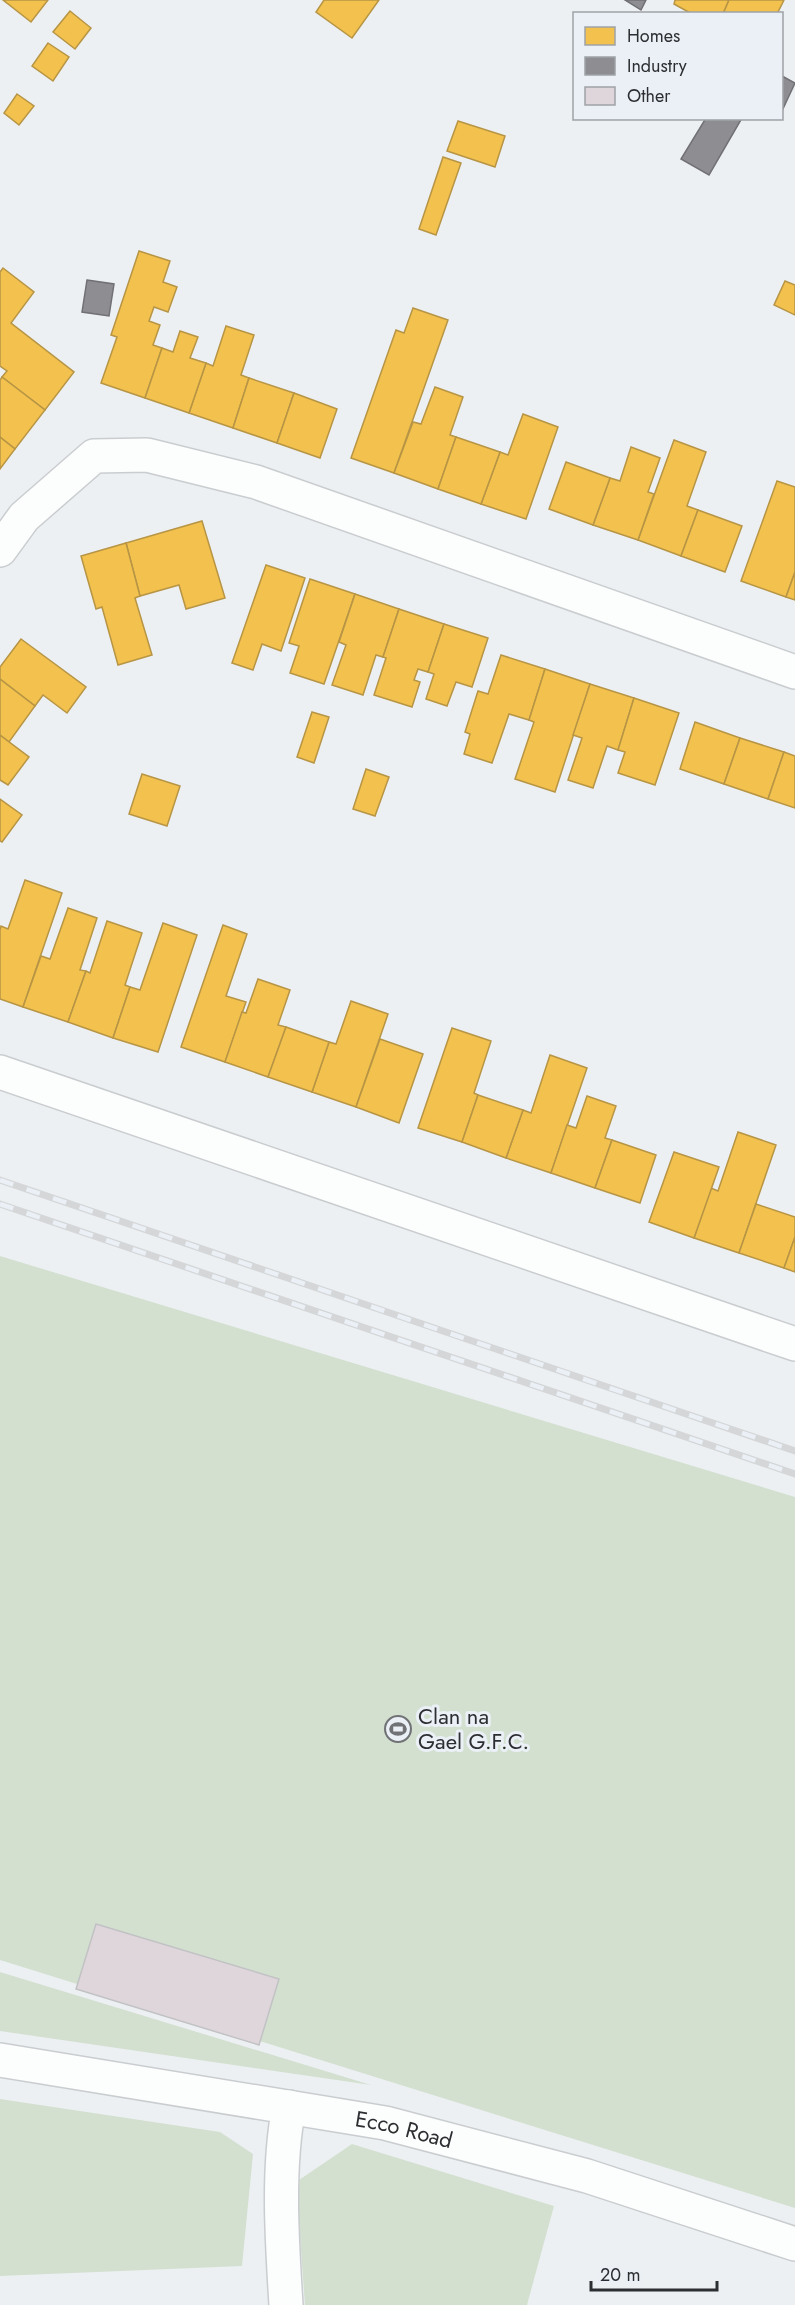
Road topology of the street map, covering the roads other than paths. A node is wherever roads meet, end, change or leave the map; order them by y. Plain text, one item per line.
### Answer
1 (0, 550) edge
2 (795, 672) edge
3 (0, 1072) edge
4 (795, 1344) edge
5 (0, 2060) edge
6 (289, 2106) junction
7 (795, 2244) edge
8 (286, 2305) edge

1 - 2 street
3 - 4 street
5 - 6 street, Ecco Road
6 - 7 street, Ecco Road
6 - 8 street

